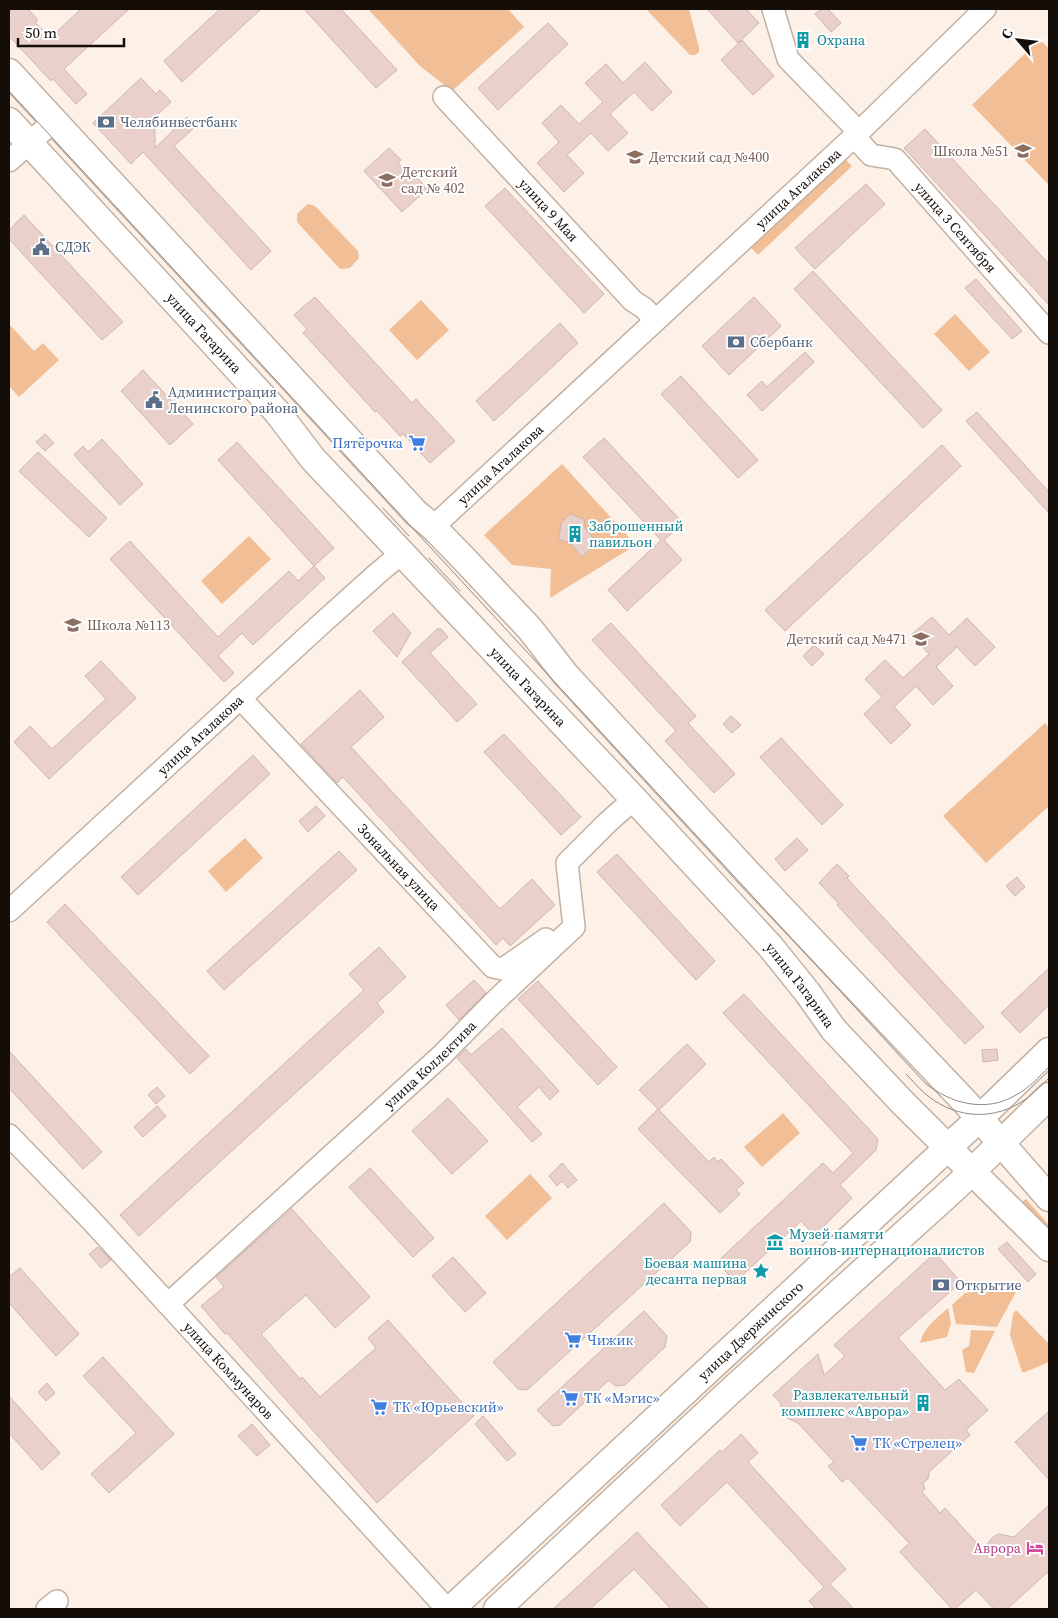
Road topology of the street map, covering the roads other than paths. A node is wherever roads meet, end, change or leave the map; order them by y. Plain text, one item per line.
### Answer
1 (773, 9) edge
2 (985, 9) edge
3 (9, 72) edge
4 (444, 97) dead end
5 (9, 121) edge
6 (54, 121) junction
7 (857, 134) junction
8 (29, 143) junction
9 (9, 161) edge
10 (655, 320) junction
11 (1049, 333) edge
12 (432, 527) junction
13 (402, 553) junction
14 (240, 698) junction
15 (634, 799) junction
16 (9, 911) edge
17 (574, 920) junction
18 (1049, 1051) edge
19 (1049, 1096) edge
20 (980, 1118) junction
21 (9, 1136) edge
22 (1001, 1144) junction
23 (948, 1147) junction
24 (973, 1171) junction
25 (1049, 1198) edge
26 (1049, 1248) edge
27 (168, 1304) junction
28 (576, 1494) junction
29 (597, 1516) junction
30 (447, 1609) edge
31 (451, 1609) edge
32 (497, 1609) edge

1 - 7 street, улица 3 Сентября
2 - 7 street, улица Агалакова
3 - 6 main road
4 - 10 street, улица 9 Мая
5 - 8 main road, улица Гагарина
6 - 8 street
6 - 12 main road
7 - 10 street, улица Агалакова
7 - 11 street, улица 3 Сентября
8 - 9 street
8 - 13 main road, улица Гагарина
10 - 12 street, улица Агалакова
12 - 13 main road, улица Агалакова
12 - 20 main road
13 - 14 street, улица Агалакова
13 - 15 main road, улица Гагарина
14 - 16 street, улица Агалакова
14 - 17 street, Зональная улица
15 - 17 street
15 - 23 main road, улица Гагарина
17 - 27 street, улица Коллектива
18 - 20 main road, улица Дзержинского
19 - 22 main road
20 - 22 main road
20 - 23 main road, улица Дзержинского
21 - 27 street, улица Коммунаров
22 - 24 main road
22 - 25 main road
23 - 24 main road, улица Гагарина
23 - 28 main road, улица Дзержинского
24 - 26 main road, улица Гагарина
24 - 29 main road
27 - 30 street, улица Коммунаров
28 - 29 main road
28 - 31 main road, улица Дзержинского
29 - 32 main road

